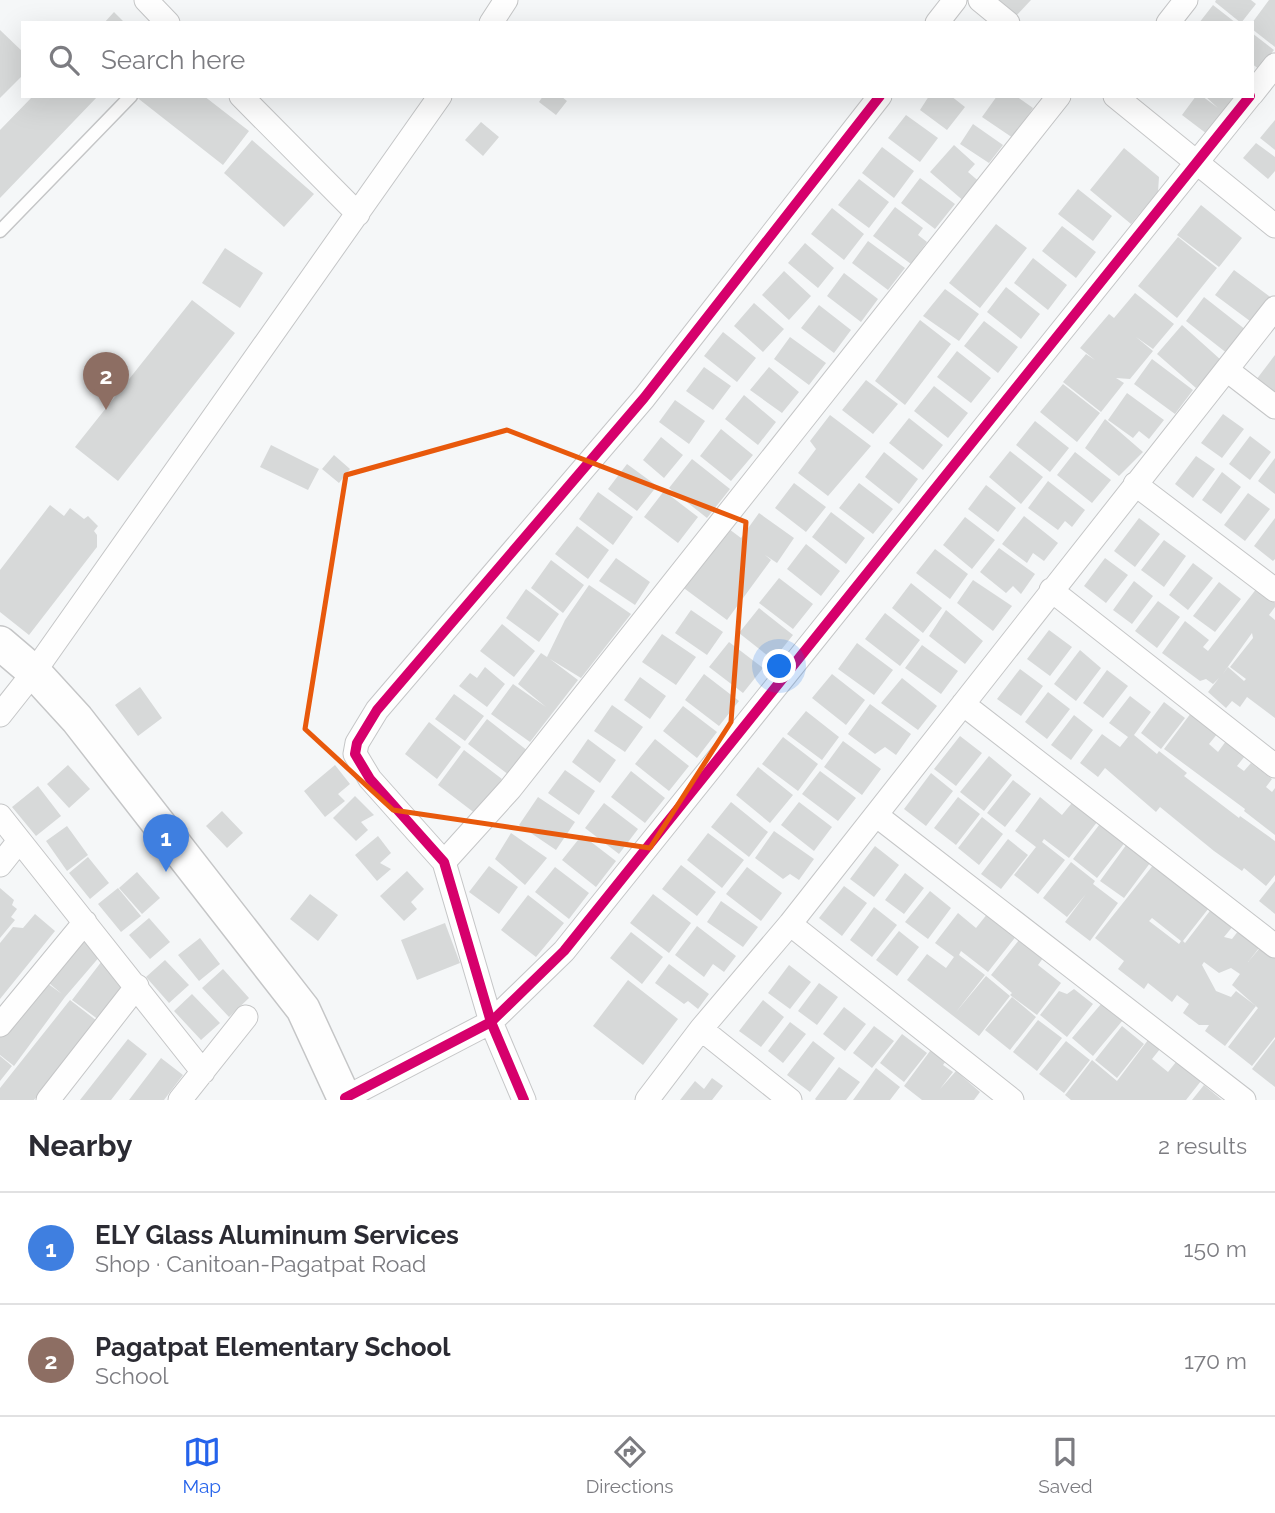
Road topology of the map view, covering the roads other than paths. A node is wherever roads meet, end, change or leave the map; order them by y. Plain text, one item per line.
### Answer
1 (146, 0) edge
2 (506, 0) edge
3 (955, 0) edge
4 (980, 0) edge
5 (1186, 0) edge
6 (166, 21) edge
7 (492, 21) edge
8 (939, 21) edge
9 (1006, 21) edge
10 (1170, 21) edge
11 (1275, 65) edge
12 (1254, 91) edge
13 (129, 98) edge
14 (243, 98) edge
15 (439, 98) edge
16 (878, 98) edge
17 (1057, 98) edge
18 (1117, 98) edge
19 (1249, 98) edge
20 (1197, 163) junction
21 (358, 214) junction
22 (1275, 226) edge
23 (0, 231) edge
24 (1275, 308) edge
25 (1227, 370) junction
26 (1275, 407) edge
27 (1135, 484) junction
28 (1051, 590) junction
29 (1275, 590) edge
30 (0, 643) edge
31 (34, 672) junction
32 (963, 704) junction
33 (0, 715) edge
34 (1275, 765) edge
35 (876, 814) junction
36 (0, 816) edge
37 (19, 841) junction
38 (444, 862) junction
39 (0, 865) edge
40 (85, 922) junction
41 (790, 924) junction
42 (1275, 946) edge
43 (136, 986) junction
44 (246, 1017) dead end
45 (491, 1023) junction
46 (0, 1025) edge
47 (701, 1029) junction
48 (203, 1072) junction
49 (345, 1099) edge
50 (48, 1100) edge
51 (180, 1100) edge
52 (524, 1100) edge
53 (647, 1100) edge
54 (790, 1100) edge
55 (1012, 1100) edge
56 (1244, 1100) edge

1 - 6 street
2 - 7 street
3 - 8 street
4 - 9 street
5 - 10 street
11 - 12 street
13 - 23 lane
14 - 21 street
15 - 21 street
16 - 38 street
17 - 38 street
18 - 20 street
19 - 20 street
20 - 22 street
20 - 45 street
21 - 31 street
24 - 25 street
25 - 26 street
25 - 27 street
27 - 28 street
27 - 29 street
28 - 32 street
28 - 34 street
30 - 31 street
31 - 33 street
31 - 49 street
32 - 35 street
32 - 42 street
35 - 41 street
35 - 56 street
36 - 37 street
37 - 39 street
37 - 40 street
38 - 45 street
40 - 43 street
40 - 46 street
41 - 47 street
41 - 55 street
43 - 48 street
43 - 50 street
44 - 48 street
45 - 49 street
45 - 52 street
47 - 53 street
47 - 54 street
48 - 51 street

